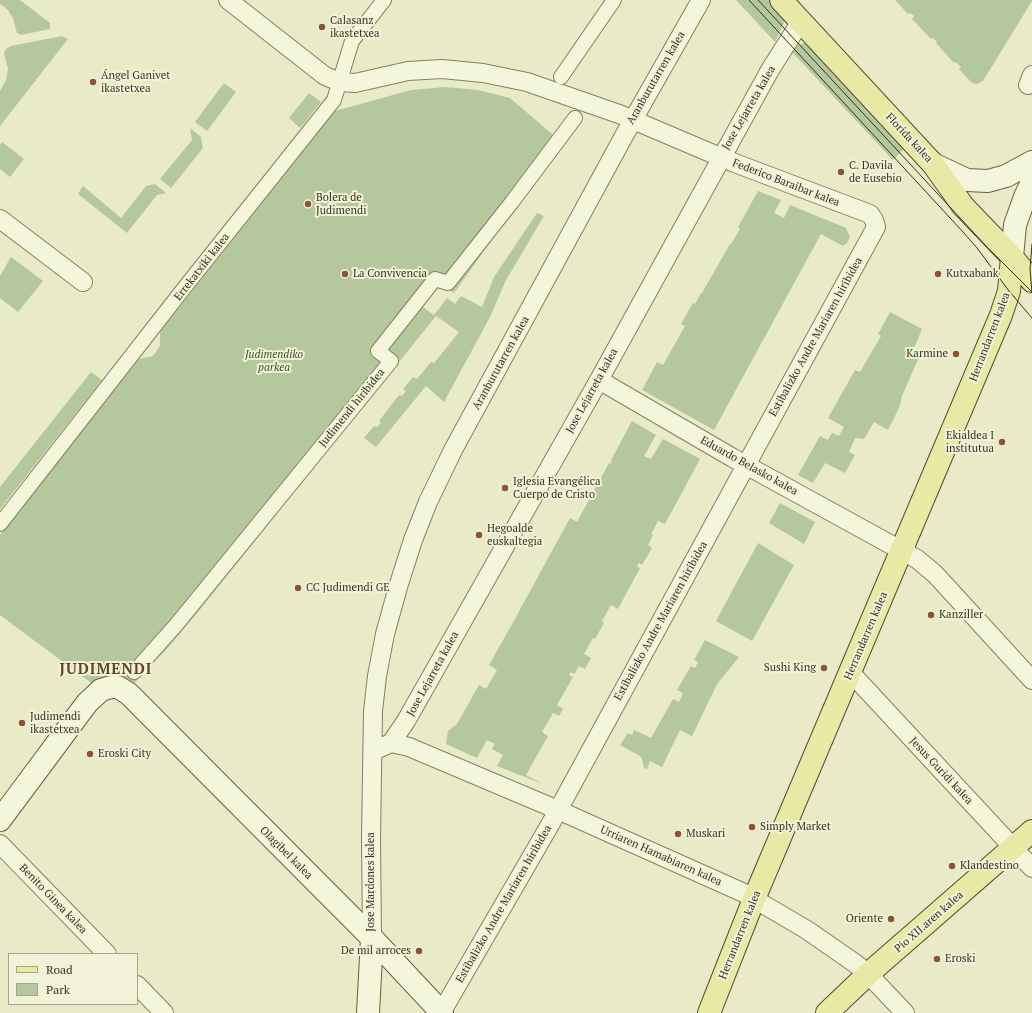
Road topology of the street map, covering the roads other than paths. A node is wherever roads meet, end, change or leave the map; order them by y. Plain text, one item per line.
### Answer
1 (228, 0) edge
2 (384, 0) edge
3 (614, 0) edge
4 (701, 0) edge
5 (781, 0) edge
6 (801, 21) junction
7 (561, 77) dead end
8 (340, 82) junction
9 (576, 118) dead end
10 (633, 120) junction
11 (721, 158) junction
12 (1032, 162) edge
13 (933, 164) junction
14 (1032, 182) edge
15 (0, 219) edge
16 (876, 227) joint
17 (1012, 257) junction
18 (1032, 281) edge
19 (83, 282) dead end
20 (598, 380) junction
21 (746, 466) junction
22 (0, 524) edge
23 (902, 551) junction
24 (134, 672) dead end
25 (851, 673) junction
26 (1032, 680) edge
27 (391, 744) junction
28 (373, 751) junction
29 (558, 810) junction
30 (0, 820) edge
31 (1032, 831) edge
32 (0, 844) edge
33 (1012, 848) junction
34 (1032, 868) edge
35 (754, 900) junction
36 (372, 938) junction
37 (106, 953) edge
38 (868, 974) junction
39 (138, 986) edge
40 (164, 1013) edge
41 (368, 1013) edge
42 (441, 1013) edge
43 (709, 1013) edge
44 (827, 1013) edge
45 (905, 1013) edge

1 - 8 street, Federico Baraibar kalea
2 - 8 street, Errekatxiki kalea
3 - 7 street
4 - 10 street, Aranburutarren kalea
5 - 6 main road, Florida kalea
6 - 11 street, Jose Lejarreta kalea
6 - 13 main road, Florida kalea
8 - 10 street, Federico Baraibar kalea
8 - 22 street, Errekatxiki kalea
9 - 24 street, Judimendi hiribidea
10 - 11 street, Federico Baraibar kalea
10 - 28 street, Aranburutarren kalea
11 - 16 street, Federico Baraibar kalea
11 - 20 street, Jose Lejarreta kalea
12 - 13 main road
13 - 17 main road, Florida kalea
14 - 17 main road
15 - 19 street
16 - 21 street, Estibalizko Andre Mariaren hiribidea
17 - 18 main road, Florida kalea
17 - 23 main road, Herrandarren kalea
20 - 21 street, Eduardo Belasko kalea
20 - 27 street, Jose Lejarreta kalea
21 - 23 street, Eduardo Belasko kalea
21 - 29 street, Estibalizko Andre Mariaren hiribidea
23 - 25 main road, Herrandarren kalea
23 - 26 street, Eduardo Belasko kalea
25 - 33 street, Jesus Guridi kalea
25 - 35 main road, Herrandarren kalea
27 - 28 street
27 - 29 street, Urriaren Hamabiaren kalea
28 - 36 street, Jose Mardones kalea
29 - 35 street, Urriaren Hamabiaren kalea
29 - 42 street, Estibalizko Andre Mariaren hiribidea
30 - 36 main road, Olagibel kalea
31 - 33 main road, Pio XII.aren kalea
32 - 37 street, Benito Ginea kalea
33 - 34 street, Jesus Guridi kalea
33 - 38 main road, Pio XII.aren kalea
35 - 38 street, Urriaren Hamabiaren kalea
35 - 43 main road, Herrandarren kalea
36 - 41 main road, Jose Mardones kalea
36 - 42 main road, Olagibel kalea
38 - 44 main road, Pio XII.aren kalea
38 - 45 street, Urriaren Hamabiaren kalea
39 - 40 street

